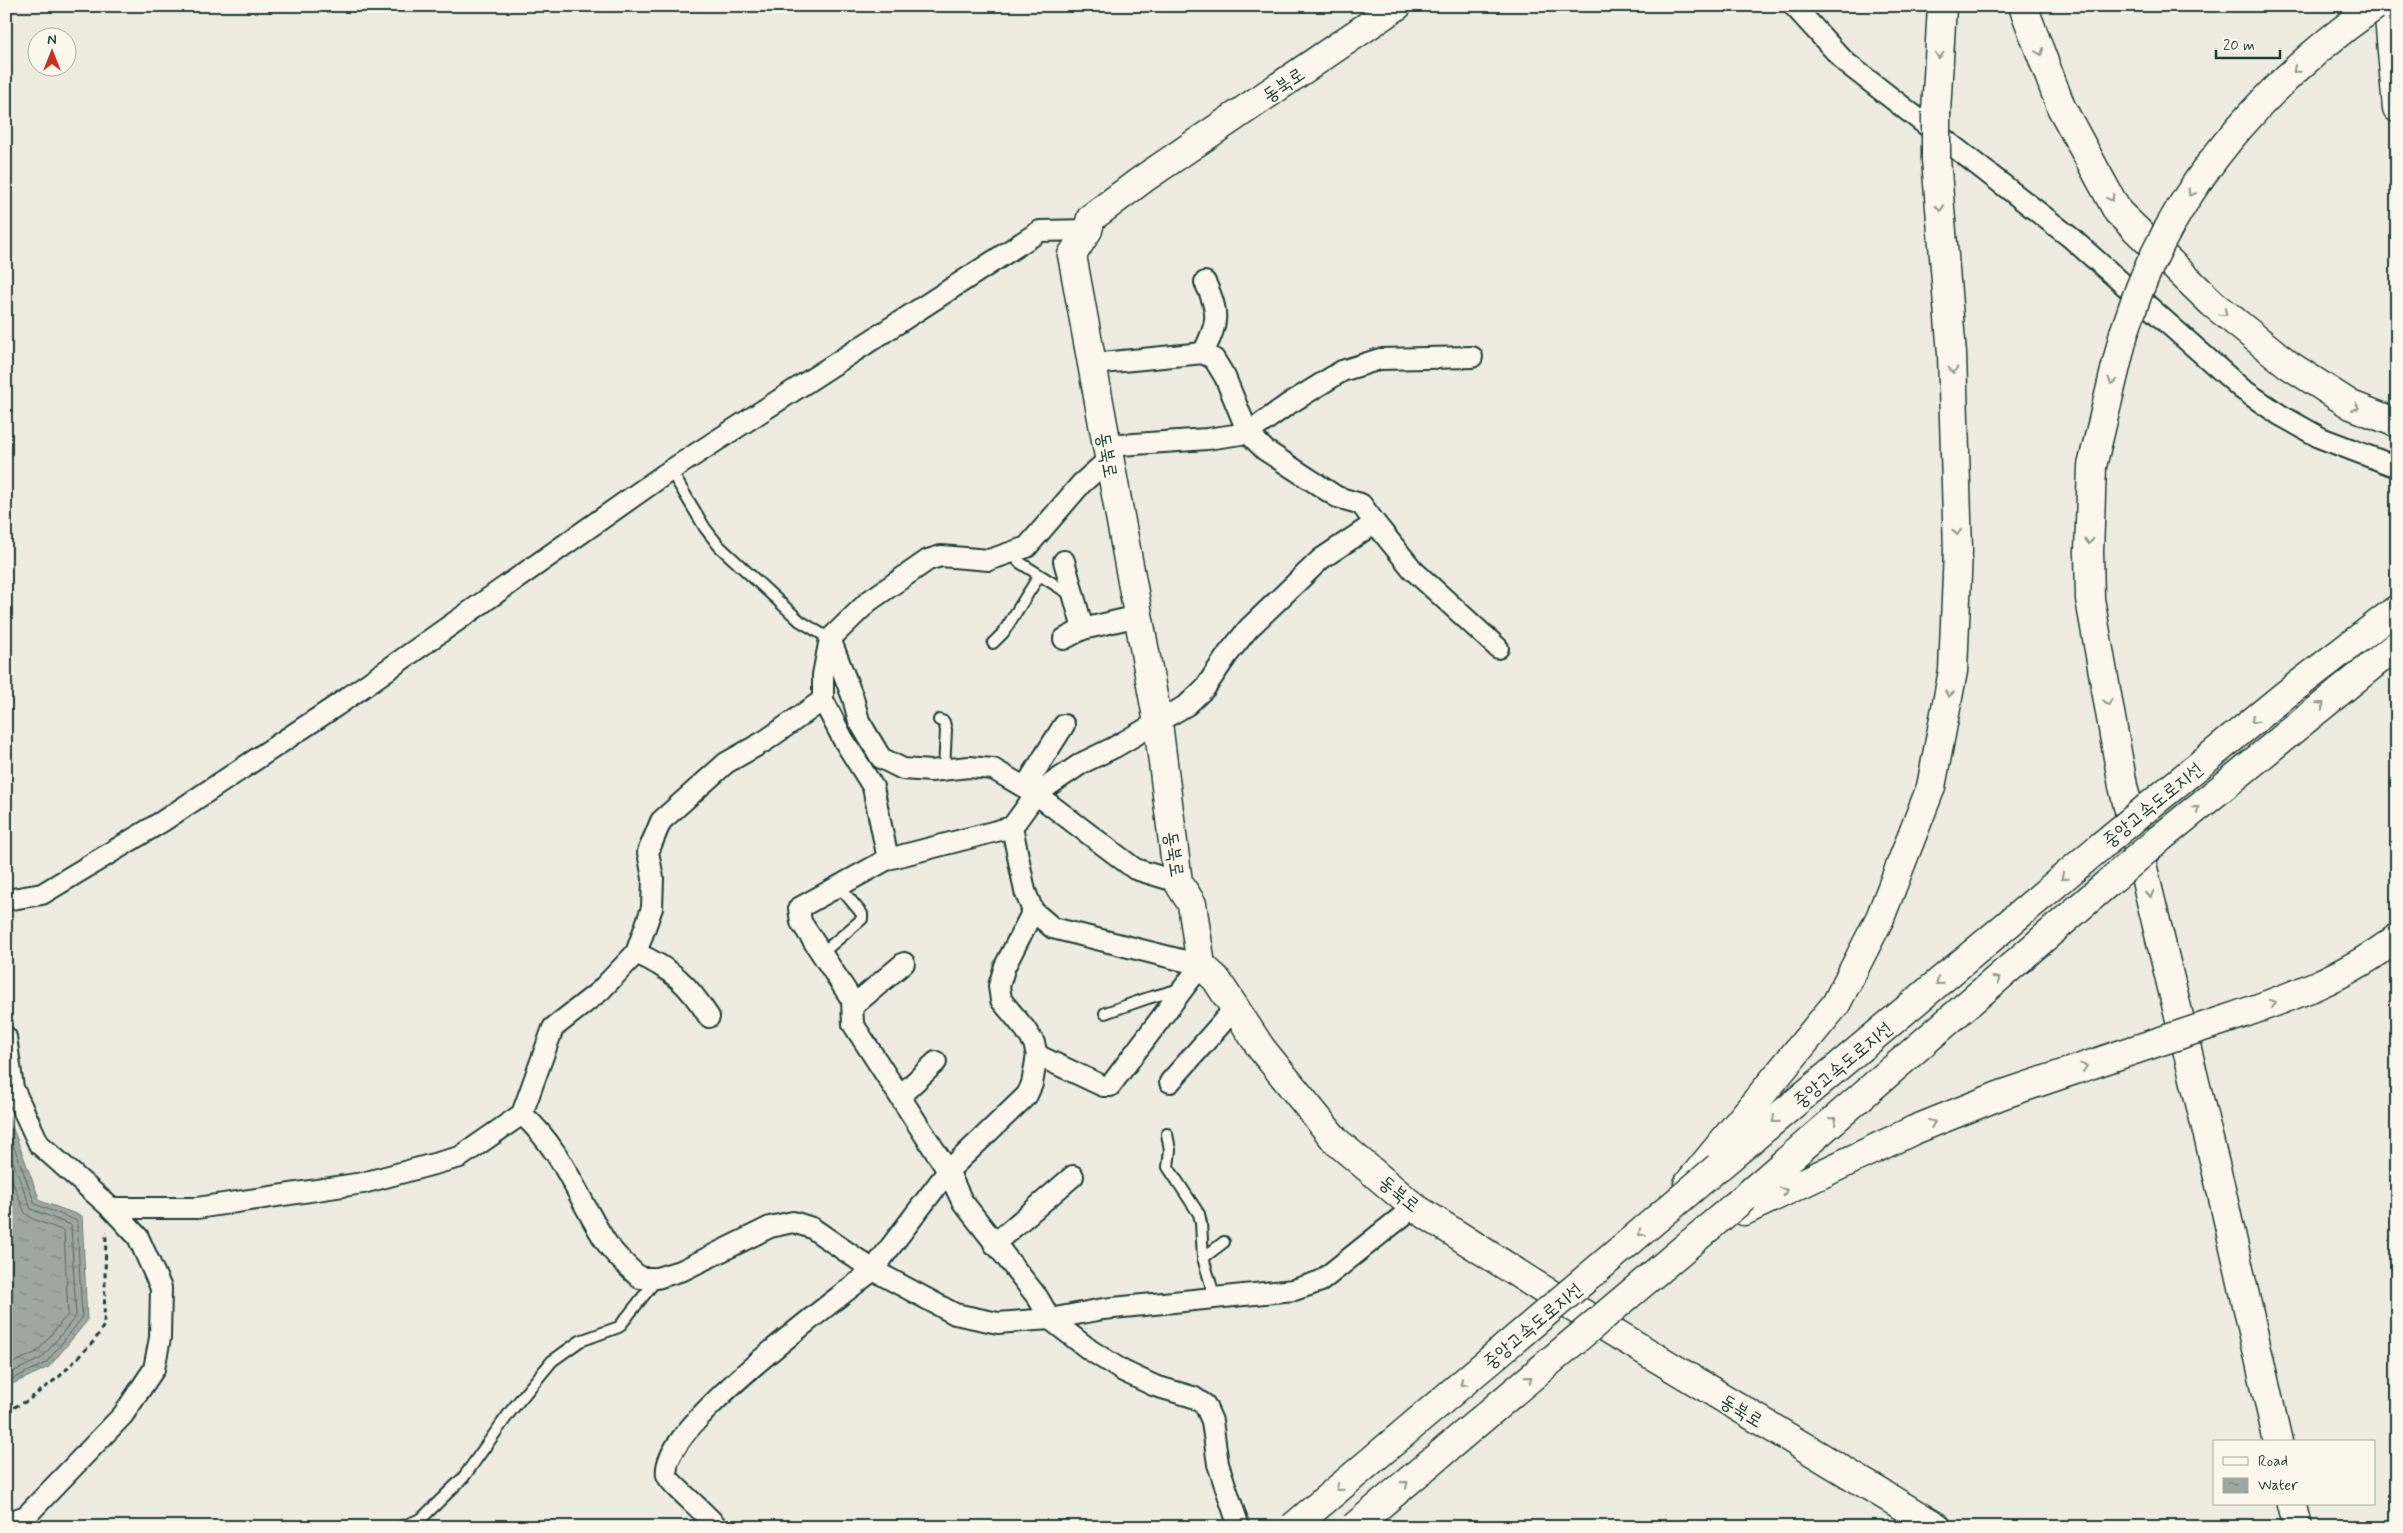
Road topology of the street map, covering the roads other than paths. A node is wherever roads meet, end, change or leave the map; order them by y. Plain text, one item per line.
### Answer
1 (1397, 6) edge
2 (1794, 6) edge
3 (1942, 6) edge
4 (2023, 6) edge
5 (2375, 6) edge
6 (2388, 6) edge
7 (2397, 108) edge
8 (1088, 230) junction
9 (1205, 282) dead end
10 (1203, 353) junction
11 (1472, 358) dead end
12 (1092, 364) junction
13 (2397, 423) edge
14 (1248, 433) junction
15 (1107, 453) junction
16 (2397, 467) edge
17 (671, 471) junction
18 (1375, 523) junction
19 (1013, 552) junction
20 (1064, 561) dead end
21 (1040, 576) junction
22 (1075, 597) junction
23 (2397, 609) edge
24 (1138, 616) junction
25 (1083, 630) junction
26 (830, 639) junction
27 (1064, 639) dead end
28 (993, 643) dead end
29 (2397, 645) edge
30 (1498, 648) dead end
31 (822, 700) junction
32 (940, 720) dead end
33 (1158, 723) junction
34 (1064, 725) dead end
35 (944, 770) junction
36 (1031, 790) junction
37 (1012, 827) junction
38 (888, 859) junction
39 (1178, 882) junction
40 (839, 886) junction
41 (6, 900) edge
42 (1033, 911) junction
43 (2391, 943) edge
44 (822, 953) junction
45 (636, 954) junction
46 (904, 963) dead end
47 (1201, 965) junction
48 (1184, 989) junction
49 (854, 1005) junction
50 (1235, 1008) junction
51 (1105, 1013) dead end
52 (709, 1017) dead end
53 (6, 1038) edge
54 (1038, 1055) junction
55 (936, 1062) dead end
56 (1170, 1082) dead end
57 (900, 1096) junction
58 (522, 1114) junction
59 (1167, 1134) dead end
60 (948, 1171) junction
61 (1074, 1176) dead end
62 (1414, 1207) junction
63 (110, 1208) junction
64 (1663, 1214) junction
65 (1708, 1227) junction
66 (1224, 1242) dead end
67 (994, 1244) junction
68 (1203, 1258) junction
69 (873, 1270) junction
70 (657, 1278) junction
71 (1215, 1298) junction
72 (1050, 1319) junction
73 (2278, 1440) edge
74 (2293, 1506) edge
75 (6, 1523) edge
76 (423, 1523) edge
77 (401, 1527) edge
78 (717, 1527) edge
79 (1239, 1527) edge
80 (1293, 1527) edge
81 (1354, 1527) edge
82 (1937, 1527) edge
83 (2298, 1527) edge

1 - 8 main road, 동북로
2 - 16 street
3 -> 64 main road, bridge
4 -> 13 main road
5 -> 73 main road, bridge
6 - 7 main road
8 - 12 main road, 동북로
8 - 17 street
9 - 10 street
10 - 12 street
10 - 14 street
11 - 14 street
12 - 15 main road, 동북로
14 - 15 street
14 - 18 street
15 - 19 street
15 - 24 main road, 동북로
17 - 26 lane
17 - 41 street
18 - 30 street
18 - 33 street
19 - 21 lane
19 - 26 street
20 - 22 street
21 - 22 lane
21 - 28 lane
22 - 25 street
23 -> 64 main road, 중앙고속도로지선, bridge
24 - 25 street
24 - 33 main road, 동북로
25 - 27 street
26 - 31 street
26 - 35 street
65 -> 29 main road, 중앙고속도로지선, bridge
31 - 38 street
31 - 45 street
32 - 35 lane
33 - 36 street
33 - 39 main road, 동북로
34 - 36 street
35 - 36 street
36 - 37 street
36 - 39 street
37 - 38 street
37 - 42 street
38 - 40 street
39 - 47 main road, 동북로
40 - 44 lane
40 - 44 street
42 - 47 street
42 - 54 street
65 -> 43 main road, bridge
44 - 49 street
45 - 52 street
45 - 58 street
46 - 49 street
47 - 48 street
47 - 50 main road, 동북로
48 - 51 lane
48 - 54 street
49 - 57 street
50 - 56 street
50 - 62 main road, 동북로
53 - 63 street
54 - 60 street
55 - 57 street
57 - 60 street
58 - 63 street
58 - 70 street
59 - 68 lane
60 - 67 street
60 - 69 street
61 - 67 street
62 - 71 street
62 - 82 main road, 동북로
63 - 75 street
64 -> 80 main road, 중앙고속도로지선, bridge
81 -> 65 main road, 중앙고속도로지선, bridge
66 - 68 lane
67 - 72 street
68 - 71 lane
69 - 70 street
69 - 72 street
69 - 78 street
70 - 76 lane
71 - 72 street
72 - 79 street
74 - 83 main road
76 - 77 lane

